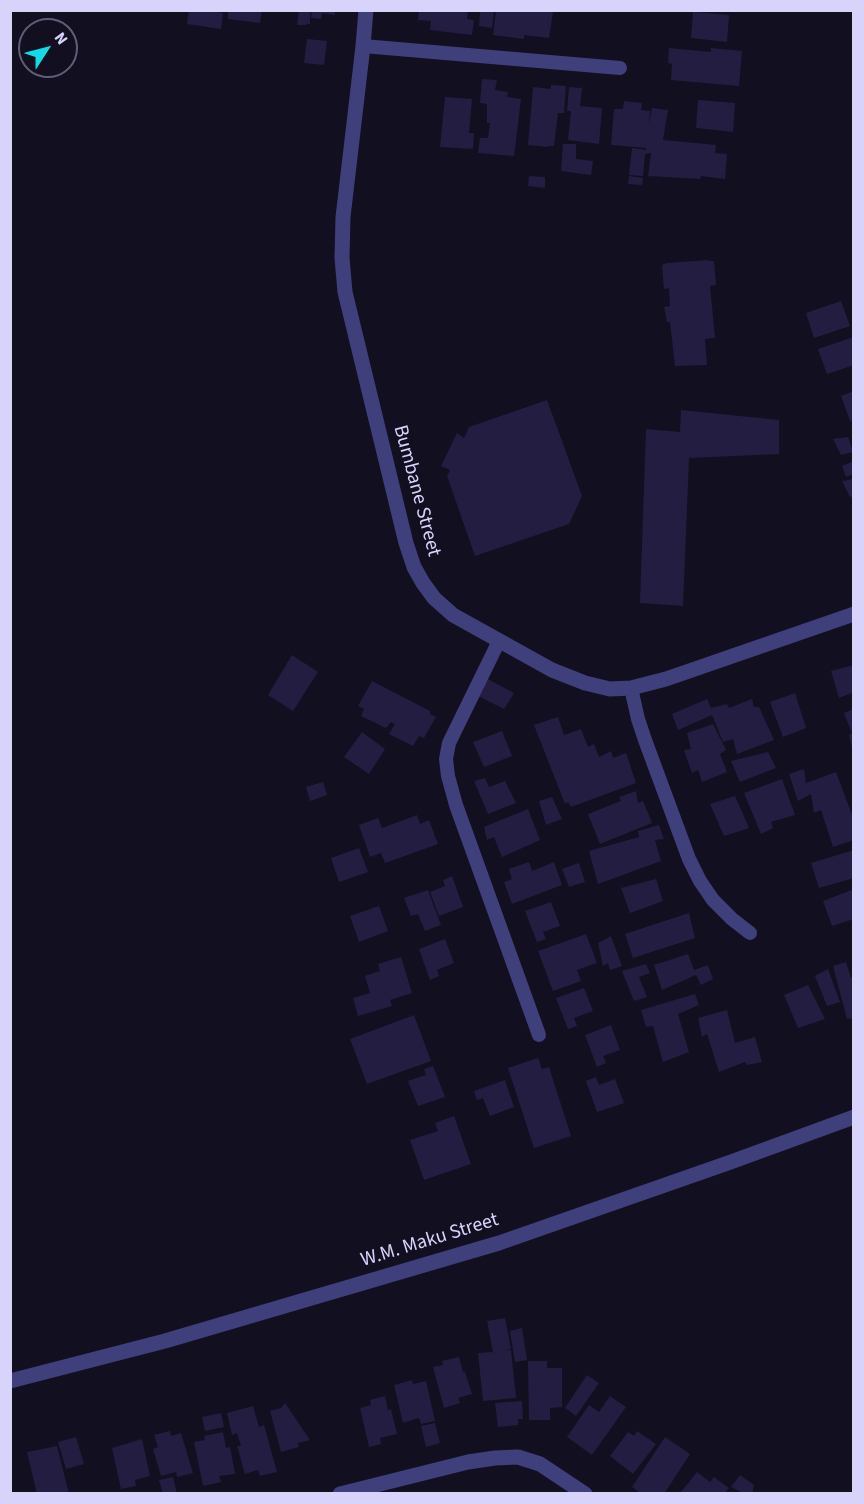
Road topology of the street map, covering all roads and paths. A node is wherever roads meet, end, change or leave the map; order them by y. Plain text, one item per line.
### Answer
1 (366, 10) edge
2 (363, 46) junction
3 (620, 68) dead end
4 (854, 614) edge
5 (499, 641) junction
6 (631, 688) junction
7 (750, 933) dead end
8 (539, 1035) dead end
9 (854, 1117) edge
10 (10, 1381) edge
11 (340, 1494) edge
12 (585, 1494) edge

1 - 2 street, Bumbane Street
2 - 3 lane
2 - 5 street, Bumbane Street
4 - 6 street, Bumbane Street
5 - 6 street, Bumbane Street
5 - 8 lane
6 - 7 lane
9 - 10 street, W.M. Maku Street
11 - 12 street

